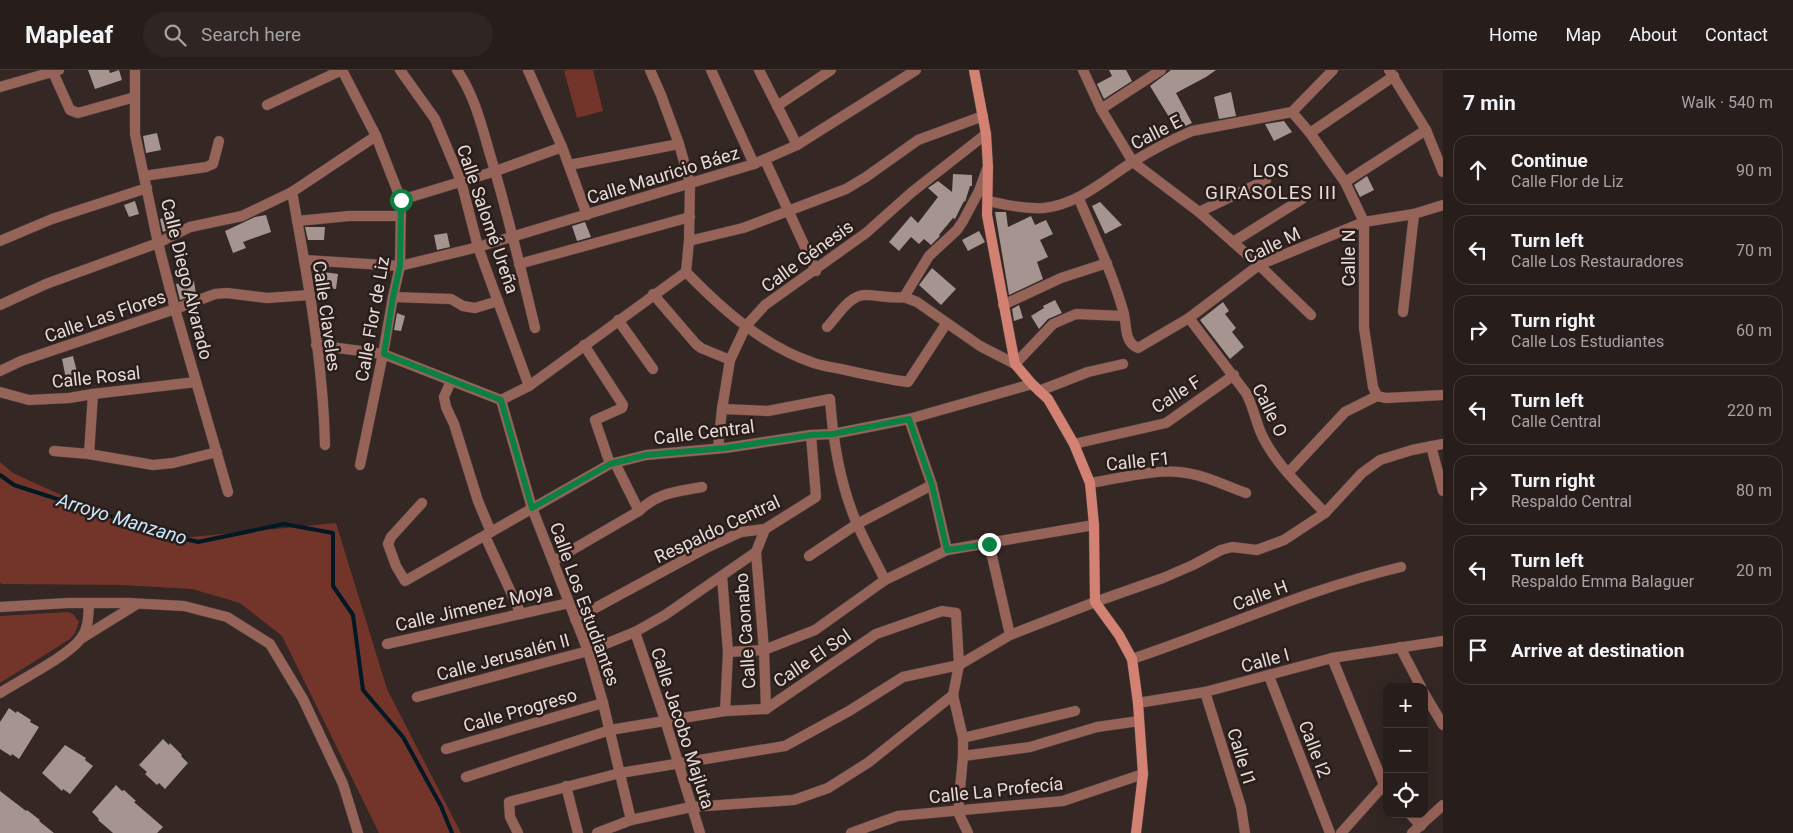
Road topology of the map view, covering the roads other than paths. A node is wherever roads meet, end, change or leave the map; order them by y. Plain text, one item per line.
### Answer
1 (135, 70) edge
2 (342, 70) edge
3 (400, 70) edge
4 (457, 70) edge
5 (528, 70) edge
6 (650, 70) edge
7 (711, 70) edge
8 (759, 70) edge
9 (831, 70) edge
10 (916, 70) edge
11 (974, 70) edge
12 (1083, 70) edge
13 (1162, 70) edge
14 (1333, 70) edge
15 (54, 71) edge
16 (1391, 73) edge
17 (0, 87) edge
18 (135, 97) junction
19 (267, 105) dead end
20 (777, 106) junction
21 (1101, 109) junction
22 (1292, 112) junction
23 (983, 116) junction
24 (1426, 130) junction
25 (1310, 133) junction
26 (986, 134) junction
27 (376, 136) junction
28 (219, 141) dead end
29 (678, 144) junction
30 (797, 145) junction
31 (562, 147) junction
32 (765, 160) junction
33 (1133, 162) junction
34 (754, 164) junction
35 (569, 166) junction
36 (988, 167) junction
37 (496, 171) junction
38 (1443, 172) edge
39 (144, 176) junction
40 (1266, 180) dead end
41 (460, 182) junction
42 (1345, 182) junction
43 (690, 183) junction
44 (147, 188) junction
45 (292, 192) junction
46 (1079, 199) junction
47 (1302, 199) dead end
48 (401, 200) junction
49 (988, 201) junction
50 (1443, 204) edge
51 (788, 211) junction
52 (1199, 212) junction
53 (1414, 214) junction
54 (401, 216) junction
55 (587, 216) junction
56 (690, 217) junction
57 (297, 221) junction
58 (1364, 222) junction
59 (514, 236) junction
60 (0, 241) edge
61 (689, 241) junction
62 (158, 242) junction
63 (1233, 242) junction
64 (478, 247) junction
65 (304, 260) junction
66 (1107, 263) junction
67 (519, 264) junction
68 (1259, 265) junction
69 (400, 266) junction
70 (816, 271) junction
71 (686, 272) junction
72 (653, 294) junction
73 (310, 295) junction
74 (393, 297) junction
75 (904, 297) junction
76 (498, 302) junction
77 (0, 305) edge
78 (1003, 305) junction
79 (175, 310) junction
80 (1403, 312) dead end
81 (1311, 315) dead end
82 (1124, 316) junction
83 (1189, 318) junction
84 (618, 320) junction
85 (946, 324) junction
86 (746, 326) junction
87 (828, 327) dead end
88 (535, 328) dead end
89 (316, 345) junction
90 (584, 345) junction
91 (384, 354) junction
92 (730, 360) junction
93 (1015, 364) junction
94 (1123, 364) dead end
95 (653, 369) dead end
96 (0, 372) edge
97 (1234, 375) junction
98 (451, 381) junction
99 (196, 382) junction
100 (529, 386) junction
101 (1036, 388) junction
102 (0, 392) edge
103 (93, 394) junction
104 (1443, 395) edge
105 (1377, 396) junction
106 (501, 400) junction
107 (722, 409) junction
108 (909, 419) junction
109 (833, 434) junction
110 (811, 435) junction
111 (1074, 444) junction
112 (1443, 444) edge
113 (325, 445) dead end
114 (1431, 446) junction
115 (718, 448) junction
116 (54, 450) dead end
117 (217, 452) junction
118 (89, 454) junction
119 (613, 464) junction
120 (360, 465) dead end
121 (1288, 472) junction
122 (1090, 482) junction
123 (932, 485) junction
124 (702, 486) dead end
125 (1443, 491) edge
126 (228, 492) dead end
127 (1246, 493) dead end
128 (422, 503) dead end
129 (532, 508) junction
130 (639, 511) junction
131 (1325, 513) junction
132 (857, 524) junction
133 (1094, 525) junction
134 (765, 528) junction
135 (488, 534) junction
136 (989, 544) junction
137 (947, 550) junction
138 (756, 552) junction
139 (809, 556) dead end
140 (553, 560) junction
141 (1401, 567) dead end
142 (722, 576) junction
143 (885, 580) junction
144 (1095, 602) junction
145 (569, 603) junction
146 (89, 604) junction
147 (137, 604) junction
148 (0, 607) edge
149 (521, 614) junction
150 (575, 619) junction
151 (635, 632) junction
152 (1010, 635) junction
153 (81, 639) junction
154 (1443, 640) edge
155 (387, 644) dead end
156 (1400, 647) junction
157 (764, 650) junction
158 (588, 651) junction
159 (728, 652) junction
160 (1332, 658) junction
161 (1132, 659) junction
162 (959, 665) junction
163 (1269, 676) junction
164 (1419, 683) edge
165 (1205, 692) junction
166 (0, 693) edge
167 (953, 695) junction
168 (417, 697) dead end
169 (1428, 700) edge
170 (1138, 702) junction
171 (603, 703) junction
172 (766, 709) junction
173 (726, 711) junction
174 (1075, 711) dead end
175 (665, 720) junction
176 (1139, 721) junction
177 (1443, 725) edge
178 (610, 730) junction
179 (963, 738) junction
180 (446, 749) dead end
181 (963, 756) junction
182 (678, 764) junction
183 (620, 773) junction
184 (1143, 774) junction
185 (466, 777) dead end
186 (1383, 782) edge
187 (566, 786) junction
188 (1383, 789) edge
189 (1443, 804) edge
190 (691, 807) junction
191 (958, 812) junction
192 (1414, 818) edge
193 (631, 820) junction
194 (1421, 826) junction
195 (358, 833) edge
196 (518, 833) edge
197 (578, 833) edge
198 (597, 833) edge
199 (700, 833) edge
200 (852, 833) edge
201 (968, 833) edge
202 (1136, 833) edge
203 (1245, 833) edge
204 (1330, 833) edge
205 (1341, 833) edge
206 (1412, 833) edge

1 - 18 street, Calle Diego Alvarado
2 - 19 street
2 - 27 street, Calle Flor de Liz
3 - 41 street, Calle Salomé Ureña
4 - 37 street
5 - 31 street
6 - 29 street
7 - 34 street
8 - 20 street
9 - 20 street
10 - 30 street, Calle Mauricio Báez
11 - 23 street
12 - 21 street
13 - 21 street
14 - 22 street
15 - 17 street
15 - 18 street
16 - 24 street
16 - 25 street
18 - 39 street, Calle Diego Alvarado
20 - 30 street
21 - 33 street
22 - 25 street, Calle N
22 - 33 street, Calle E
23 - 26 street
23 - 51 street
24 - 38 street
24 - 42 street
25 - 42 street, Calle N
26 - 36 street
26 - 70 street, Calle Génesis
27 - 45 street
27 - 48 street, Calle Flor de Liz
28 - 39 street
29 - 35 street
29 - 43 street
30 - 32 street, Calle Mauricio Báez
31 - 35 street
31 - 37 street
32 - 34 street, Calle Mauricio Báez
32 - 51 street
33 - 46 street, Calle E
33 - 52 street
34 - 43 street, Calle Mauricio Báez
35 - 55 street
36 - 49 street
36 - 75 street
37 - 41 street
37 - 59 street
39 - 44 street, Calle Diego Alvarado
40 - 52 street
41 - 48 street
41 - 64 street, Calle Salomé Ureña
42 - 58 street, Calle N
43 - 55 street, Calle Mauricio Báez
43 - 56 street
44 - 60 street
44 - 62 street, Calle Diego Alvarado
45 - 57 street, Calle Claveles
45 - 62 street
46 - 49 street, Calle E
46 - 66 street
47 - 63 street
48 - 54 street, Calle Flor de Liz
49 - 78 street
50 - 53 street, Calle M
51 - 61 street
51 - 70 street
52 - 63 street
53 - 58 street, Calle M
53 - 80 street
54 - 57 street
54 - 69 street, Calle Flor de Liz
55 - 59 street, Calle Mauricio Báez
56 - 61 street
56 - 67 street
57 - 65 street, Calle Claveles
58 - 68 street, Calle M
58 - 105 street, Calle N
59 - 64 street, Calle Mauricio Báez
59 - 67 street
61 - 71 street
62 - 77 street
62 - 79 street, Calle Diego Alvarado
63 - 68 street
64 - 69 street, Calle Mauricio Báez
64 - 76 street, Calle Salomé Ureña
65 - 69 street, Calle Mauricio Báez
65 - 73 street, Calle Claveles
66 - 78 street
66 - 82 street
67 - 88 street
68 - 81 street
68 - 83 street, Calle M
69 - 74 street, Calle Flor de Liz
70 - 86 street, Calle Génesis
71 - 72 street
71 - 86 street
72 - 84 street
72 - 92 street
73 - 79 street, Calle Las Flores
73 - 89 street, Calle Claveles
74 - 76 street
74 - 91 street, Calle Flor de Liz
75 - 85 street
75 - 87 street
76 - 100 street, Calle Salomé Ureña
78 - 93 street
79 - 96 street, Calle Las Flores
79 - 99 street, Calle Diego Alvarado
82 - 83 street, Calle M
82 - 93 street
83 - 97 street, Calle O
84 - 90 street
84 - 95 street
85 - 86 street
85 - 93 street
86 - 92 street, Calle Génesis
89 - 91 street
89 - 113 street, Calle Claveles
90 - 100 street
90 - 119 street
91 - 98 street
91 - 120 street, Calle Flor de Liz
92 - 107 street, Calle Génesis
93 - 101 street
94 - 101 street, Calle Central
97 - 111 street, Calle F
97 - 121 street, Calle O
98 - 106 street
98 - 135 street
99 - 103 street, Calle Rosal
99 - 117 street, Calle Diego Alvarado
100 - 106 street
101 - 108 street, Calle Central
101 - 111 street
102 - 103 street, Calle Rosal
103 - 118 street
104 - 105 street
105 - 121 street
106 - 129 street, Calle Los Estudiantes
107 - 109 street
107 - 115 street, Calle Génesis
108 - 109 street, Calle Central
108 - 123 street
109 - 110 street, Calle Central
109 - 132 street
110 - 115 street, Calle Central
110 - 134 street, Respaldo Central
111 - 122 street
112 - 114 street
114 - 125 street
114 - 131 street
115 - 119 street, Calle Central
116 - 118 street
117 - 118 street
117 - 126 street, Calle Diego Alvarado
119 - 129 street, Calle Central
119 - 130 street
121 - 131 street, Calle O
122 - 127 street, Calle F1
122 - 133 street
123 - 132 street
123 - 137 street
124 - 130 street
128 - 135 street, Calle Central
129 - 135 street, Calle Central
129 - 140 street, Calle Los Estudiantes
130 - 140 street
131 - 144 street
132 - 139 street
132 - 143 street
133 - 136 street
133 - 144 street
134 - 138 street
134 - 150 street, Respaldo Central
135 - 149 street
136 - 137 street
136 - 152 street
137 - 143 street
138 - 142 street, Calle Jerusalén II
138 - 157 street, Calle Caonabo
140 - 145 street, Calle Los Estudiantes
141 - 161 street, Calle H
142 - 151 street, Calle Jerusalén II
142 - 159 street
143 - 157 street
144 - 152 street
144 - 161 street
145 - 149 street, Calle Jimenez Moya
145 - 150 street, Calle Los Estudiantes
146 - 147 street
146 - 148 street
146 - 153 street
147 - 153 street
147 - 195 street
149 - 155 street, Calle Jimenez Moya
150 - 158 street, Calle Los Estudiantes
151 - 158 street, Calle Jerusalén II
151 - 175 street, Calle Jacobo Majluta
152 - 162 street
153 - 166 street
154 - 156 street, Calle I
156 - 160 street, Calle I
156 - 164 street
157 - 159 street
157 - 172 street, Calle Caonabo
158 - 168 street, Calle Jerusalén II
158 - 171 street, Calle Los Estudiantes
159 - 173 street
160 - 163 street, Calle I
160 - 186 street
161 - 170 street
162 - 167 street, Calle El Sol
162 - 172 street, Calle El Sol
162 - 182 street
163 - 165 street, Calle I
163 - 204 street, Calle I2
165 - 170 street, Calle I
165 - 203 street, Calle I1
167 - 179 street, Calle El Sol
167 - 190 street
169 - 177 street
170 - 176 street
171 - 178 street, Calle Los Estudiantes
171 - 180 street, Calle Progreso
172 - 173 street, Calle El Sol
173 - 175 street, Calle El Sol
174 - 179 street
175 - 178 street, Calle El Sol
175 - 182 street, Calle Jacobo Majluta
176 - 181 street
176 - 184 street
178 - 183 street, Calle Los Estudiantes
178 - 185 street, Calle El Sol
179 - 181 street, Calle El Sol
181 - 191 street, Calle El Sol
182 - 183 street
182 - 190 street, Calle Jacobo Majluta
183 - 187 street
183 - 193 street, Calle Los Estudiantes
184 - 191 street, Calle La Profecía
184 - 202 street
187 - 196 street
187 - 197 street
188 - 205 street
189 - 194 street
190 - 193 street
190 - 199 street, Calle Jacobo Majluta
191 - 200 street, Calle La Profecía
191 - 201 street
192 - 194 street
193 - 198 street
194 - 206 street

